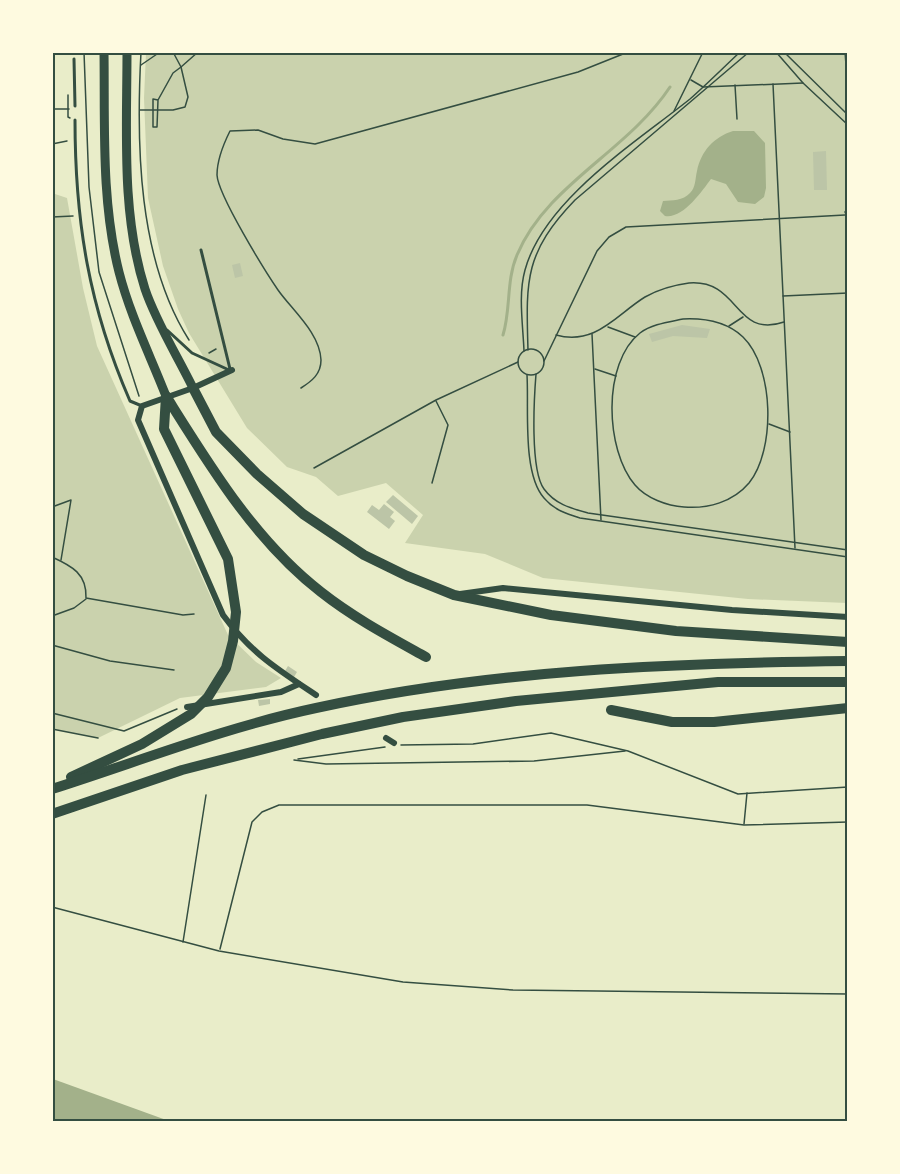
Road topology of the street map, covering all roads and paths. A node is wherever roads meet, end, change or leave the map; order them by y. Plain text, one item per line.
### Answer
1 (84, 52) edge
2 (104, 52) edge
3 (127, 52) edge
4 (141, 52) edge
5 (160, 52) edge
6 (173, 52) edge
7 (198, 52) edge
8 (628, 52) edge
9 (703, 52) edge
10 (740, 52) edge
11 (749, 52) edge
12 (776, 52) edge
13 (784, 52) edge
14 (845, 52) edge
15 (74, 59) dead end
16 (141, 66) junction
17 (181, 67) junction
18 (691, 80) junction
19 (804, 83) junction
20 (773, 84) junction
21 (734, 85) junction
22 (703, 87) junction
23 (712, 87) junction
24 (848, 91) edge
25 (158, 100) junction
26 (72, 108) junction
27 (52, 110) edge
28 (173, 110) dead end
29 (674, 111) junction
30 (848, 115) edge
31 (73, 119) joint
32 (737, 119) dead end
33 (848, 125) edge
34 (848, 208) edge
35 (845, 215) junction
36 (80, 216) junction
37 (52, 217) edge
38 (778, 217) junction
39 (848, 219) edge
40 (201, 249) dead end
41 (848, 293) edge
42 (783, 296) junction
43 (743, 316) junction
44 (784, 322) junction
45 (162, 325) junction
46 (608, 327) junction
47 (728, 327) junction
48 (592, 333) junction
49 (555, 335) junction
50 (636, 338) junction
51 (193, 346) dead end
52 (216, 349) dead end
53 (528, 350) junction
54 (524, 351) junction
55 (202, 353) dead end
56 (544, 361) junction
57 (518, 362) junction
58 (594, 369) junction
59 (231, 371) junction
60 (536, 374) junction
61 (527, 375) junction
62 (617, 376) junction
63 (193, 388) junction
64 (301, 388) dead end
65 (166, 396) junction
66 (436, 400) junction
67 (142, 406) junction
68 (768, 424) junction
69 (790, 432) junction
70 (314, 468) dead end
71 (432, 483) dead end
72 (52, 507) edge
73 (601, 514) junction
74 (602, 520) junction
75 (795, 542) junction
76 (795, 548) junction
77 (848, 550) edge
78 (52, 557) edge
79 (848, 557) edge
80 (61, 561) junction
81 (454, 595) junction
82 (87, 598) junction
83 (194, 614) dead end
84 (52, 616) edge
85 (848, 617) edge
86 (848, 642) edge
87 (52, 645) edge
88 (426, 657) dead end
89 (848, 661) edge
90 (174, 670) dead end
91 (848, 682) edge
92 (298, 684) junction
93 (316, 695) dead end
94 (187, 707) joint
95 (848, 708) edge
96 (611, 710) dead end
97 (52, 713) edge
98 (52, 729) edge
99 (98, 738) dead end
100 (386, 738) dead end
101 (396, 744) junction
102 (628, 751) junction
103 (52, 787) edge
104 (848, 787) edge
105 (747, 793) junction
106 (206, 795) dead end
107 (52, 814) edge
108 (848, 822) edge
109 (744, 825) junction
110 (52, 907) edge
111 (183, 942) junction
112 (219, 951) junction
113 (848, 994) edge

1 - 67 path
2 - 65 main road
3 - 45 main road
4 - 16 path
5 - 16 path
6 - 17 path
7 - 17 path
8 - 64 path
9 - 18 path
10 - 22 path
11 - 23 path
12 - 19 path
13 - 30 path
14 - 24 path
15 - 26 lane
16 - 51 path
17 - 25 path
17 - 28 path
18 - 22 path
18 - 29 path
19 - 20 path
19 - 33 path
20 - 21 path
20 - 38 path
21 - 23 path
21 - 32 path
22 - 23 path
22 - 29 path
23 - 53 path
25 - 25 path
26 - 27 path
26 - 31 path
29 - 54 path
31 - 36 lane
34 - 35 path
35 - 38 path
35 - 39 path
36 - 37 path
36 - 67 lane
38 - 42 path
38 - 49 path
40 - 59 lane
41 - 42 path
42 - 44 path
43 - 44 path
43 - 46 path
43 - 47 path
44 - 69 path
45 - 59 lane
45 - 63 main road
46 - 48 path
46 - 50 path
47 - 50 path
47 - 68 path
48 - 49 path
48 - 58 path
49 - 56 path
50 - 62 path
52 - 55 path
53 - 54 path
53 - 56 path
54 - 57 path
56 - 60 path
57 - 61 path
57 - 66 path
58 - 62 path
58 - 73 path
59 - 63 street
60 - 61 path
60 - 73 path
61 - 74 path
62 - 68 path
63 - 65 street
63 - 81 highway
65 - 67 street
65 - 88 highway
65 - 103 highway
66 - 70 path
66 - 71 path
67 - 92 street
68 - 69 path
69 - 75 path
72 - 80 path
73 - 74 path
73 - 75 path
74 - 76 path
75 - 76 path
75 - 77 path
76 - 79 path
78 - 80 path
80 - 82 path
81 - 85 street
81 - 86 highway
82 - 83 path
82 - 84 path
87 - 90 path
89 - 103 highway
91 - 107 highway
92 - 93 street
92 - 94 street
94 - 97 path
95 - 96 highway
98 - 99 path
100 - 101 street
101 - 102 path
101 - 102 path
102 - 105 path
104 - 105 path
105 - 109 path
106 - 111 path
108 - 109 path
109 - 112 path
110 - 111 path
111 - 112 path
112 - 113 path

